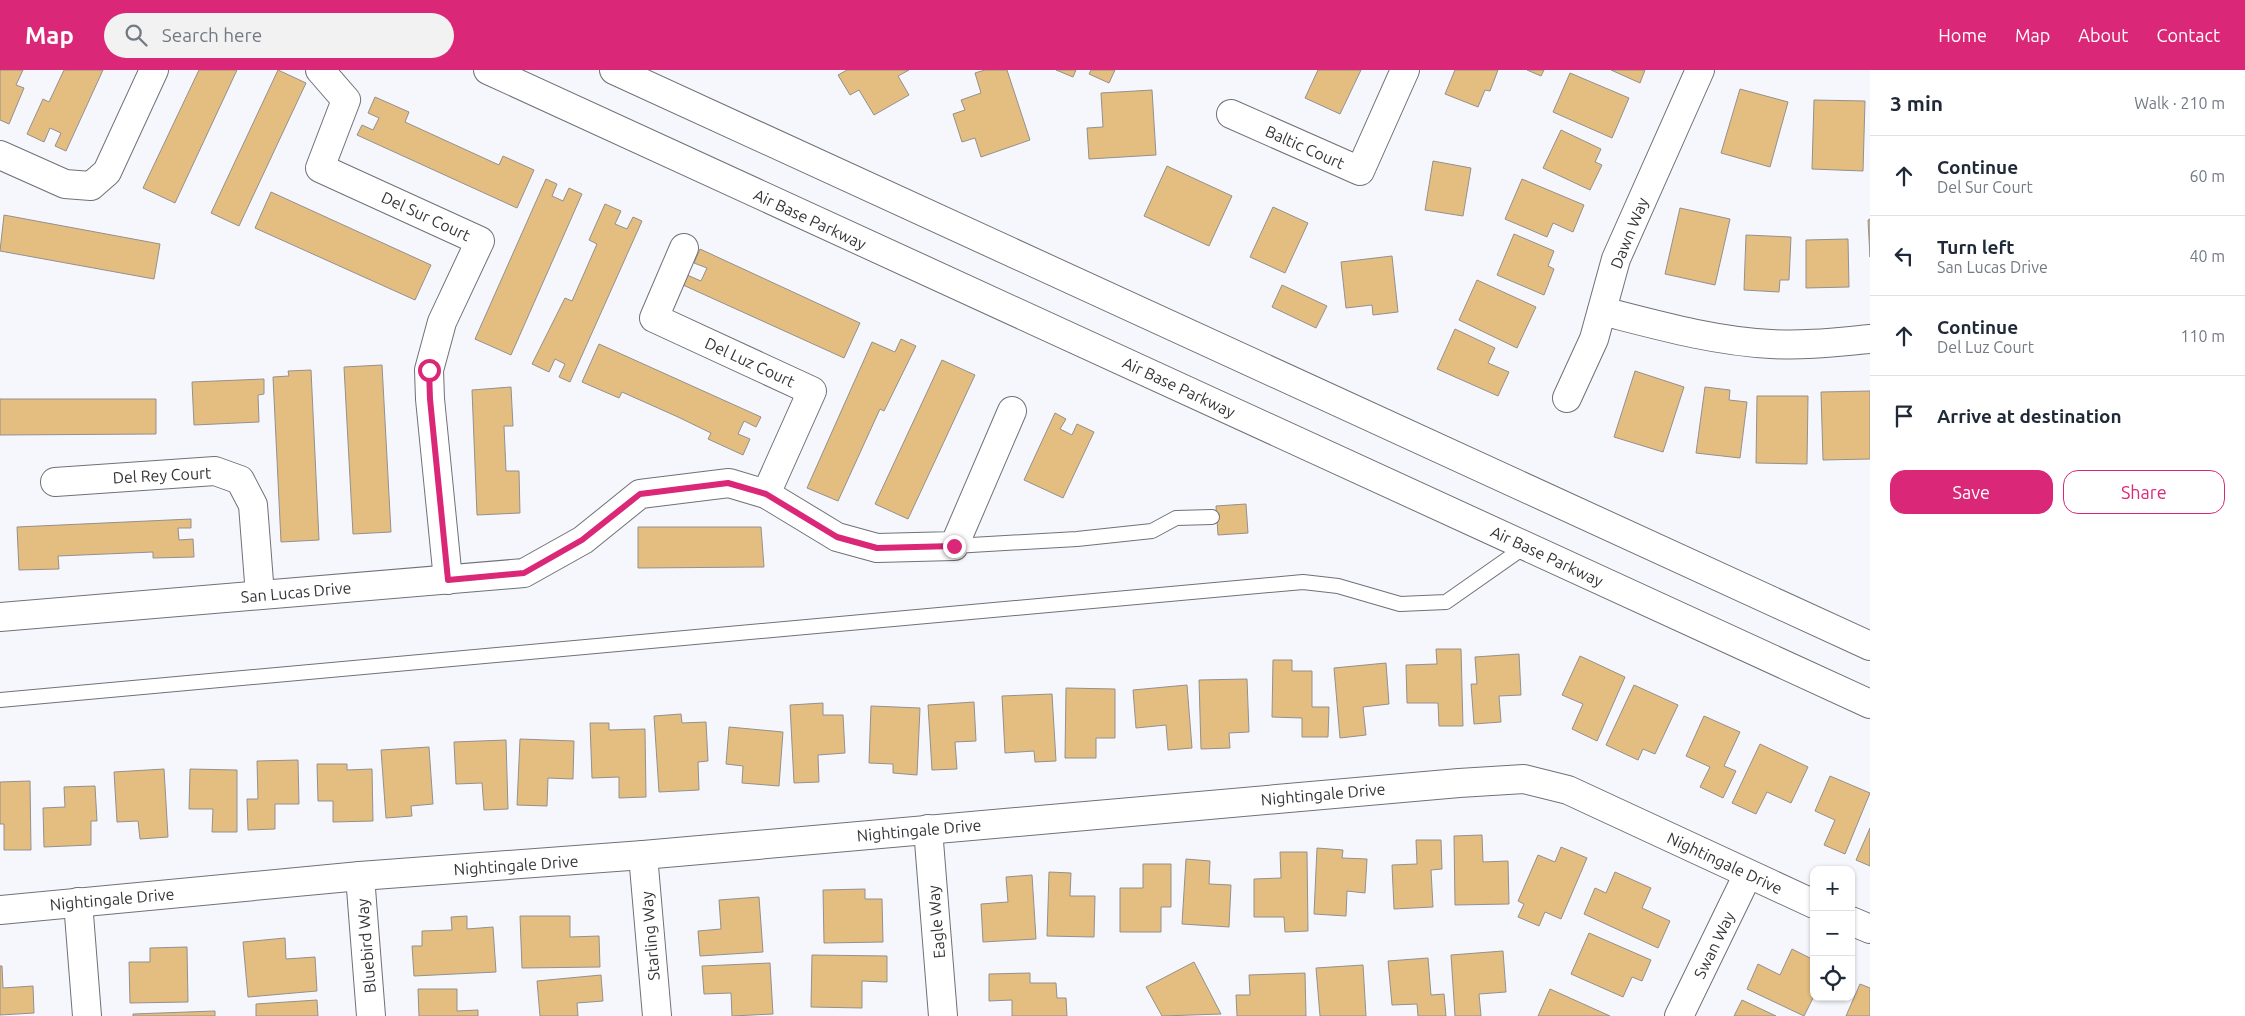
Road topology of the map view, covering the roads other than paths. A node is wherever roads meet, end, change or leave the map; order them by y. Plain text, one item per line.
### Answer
1 (154, 70) edge
2 (320, 70) edge
3 (488, 70) edge
4 (614, 70) edge
5 (1405, 70) edge
6 (1700, 70) edge
7 (1231, 114) dead end
8 (0, 155) edge
9 (684, 248) dead end
10 (1602, 311) junction
11 (1870, 339) edge
12 (1567, 398) dead end
13 (1012, 411) dead end
14 (55, 482) dead end
15 (766, 494) junction
16 (1212, 517) dead end
17 (954, 546) junction
18 (1526, 546) junction
19 (448, 580) junction
20 (260, 595) junction
21 (0, 617) edge
22 (1870, 646) edge
23 (0, 700) edge
24 (1870, 704) edge
25 (928, 829) junction
26 (643, 855) junction
27 (1748, 874) junction
28 (360, 876) junction
29 (78, 902) junction
30 (1810, 902) edge
31 (0, 910) edge
32 (1855, 923) edge
33 (1870, 929) edge
34 (87, 1016) edge
35 (371, 1016) edge
36 (657, 1016) edge
37 (943, 1016) edge
38 (1679, 1016) edge

1 - 8 street
2 - 19 street, Del Sur Court
3 - 18 street, Air Base Parkway
4 - 22 street
5 - 7 street, Baltic Court
6 - 10 street, Dawn Way
9 - 15 street, Del Luz Court
10 - 11 street
10 - 12 street, Dawn Way
13 - 17 street
14 - 20 street, Del Rey Court
15 - 17 street
15 - 19 street, San Lucas Drive
16 - 17 lane
18 - 23 lane
18 - 24 street, Air Base Parkway
19 - 20 street, San Lucas Drive
20 - 21 street, San Lucas Drive
25 - 26 street, Nightingale Drive
25 - 27 street, Nightingale Drive
25 - 37 street, Eagle Way
26 - 28 street, Nightingale Drive
26 - 36 street, Starling Way
27 - 30 street, Nightingale Drive
27 - 38 street, Swan Way
28 - 29 street, Nightingale Drive
28 - 35 street, Bluebird Way
29 - 31 street, Nightingale Drive
29 - 34 street
32 - 33 street

